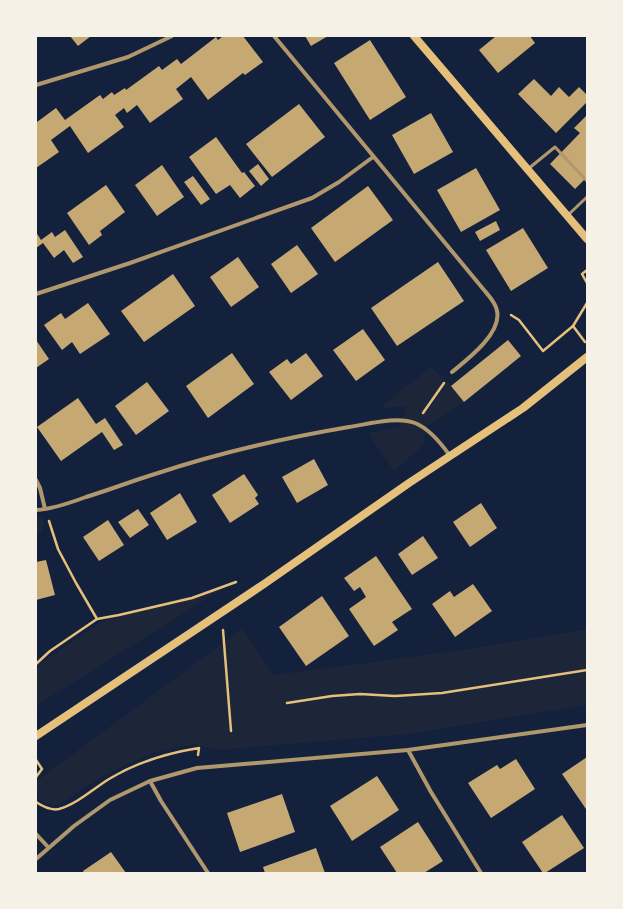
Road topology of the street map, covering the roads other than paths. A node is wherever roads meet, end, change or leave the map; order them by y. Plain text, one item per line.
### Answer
1 (172, 36) edge
2 (274, 36) edge
3 (414, 36) edge
4 (36, 85) edge
5 (374, 157) junction
6 (527, 170) junction
7 (587, 181) edge
8 (587, 197) edge
9 (567, 216) junction
10 (587, 240) edge
11 (36, 294) edge
12 (587, 357) edge
13 (452, 372) road end
14 (450, 456) junction
15 (36, 480) edge
16 (45, 509) junction
17 (36, 510) edge
18 (587, 725) edge
19 (36, 736) edge
20 (408, 750) junction
21 (150, 781) junction
22 (36, 834) edge
23 (48, 847) junction
24 (36, 859) edge
25 (208, 873) edge
26 (481, 873) edge

1 - 4 street
2 - 5 street
3 - 6 main road
5 - 11 street
5 - 13 street
6 - 7 lane
6 - 9 main road
8 - 9 lane
9 - 10 main road
12 - 14 main road
14 - 16 street
14 - 19 main road
15 - 16 street
16 - 17 street
18 - 20 street
20 - 21 street
20 - 26 street
21 - 23 street
21 - 25 street
22 - 23 street
23 - 24 street

